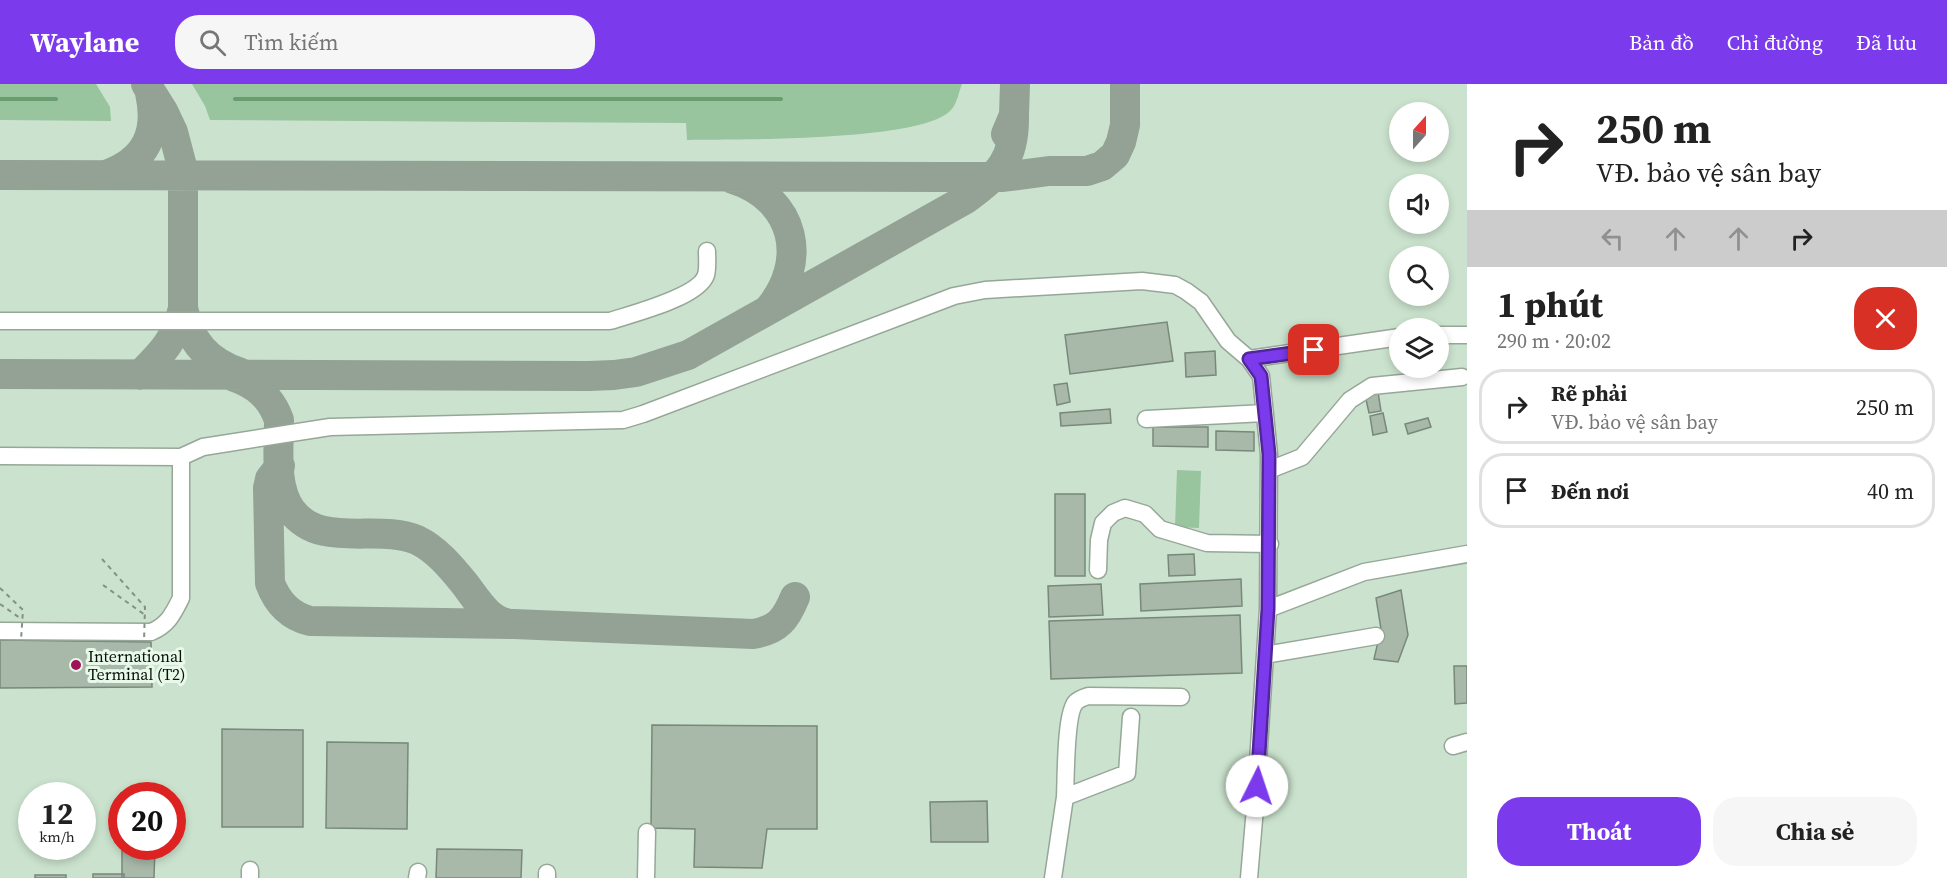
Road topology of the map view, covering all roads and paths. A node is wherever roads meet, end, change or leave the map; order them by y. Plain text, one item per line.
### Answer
1 (708, 251) dead end
2 (0, 321) edge
3 (1449, 335) edge
4 (1467, 335) edge
5 (1389, 339) edge
6 (1249, 359) junction
7 (1462, 377) dead end
8 (1264, 413) junction
9 (1146, 419) dead end
10 (0, 456) edge
11 (181, 457) junction
12 (1269, 470) junction
13 (1270, 544) junction
14 (1467, 554) edge
15 (102, 559) dead end
16 (1098, 570) dead end
17 (103, 585) dead end
18 (0, 588) edge
19 (0, 604) edge
20 (1268, 609) junction
21 (145, 615) junction
22 (22, 619) junction
23 (0, 631) edge
24 (1376, 636) dead end
25 (21, 640) dead end
26 (144, 642) dead end
27 (1265, 655) junction
28 (1181, 697) dead end
29 (1131, 717) dead end
30 (1065, 797) junction
31 (646, 832) dead end
32 (646, 878) edge
33 (1053, 878) edge
34 (1249, 878) edge

1 - 2 lane
3 - 4 lane
5 - 6 lane
6 - 8 lane
6 - 11 lane
7 - 12 lane
8 - 9 lane
8 - 12 lane
10 - 11 lane
11 - 23 lane
12 - 13 lane
13 - 16 lane
13 - 20 lane
14 - 20 lane
15 - 21 path, bridge
17 - 21 path
18 - 22 path, bridge
19 - 22 path
20 - 27 lane
21 - 26 path, bridge
22 - 25 path, bridge
24 - 27 lane
27 - 34 lane
28 - 30 lane
29 - 30 lane
30 - 33 lane
31 - 32 lane

